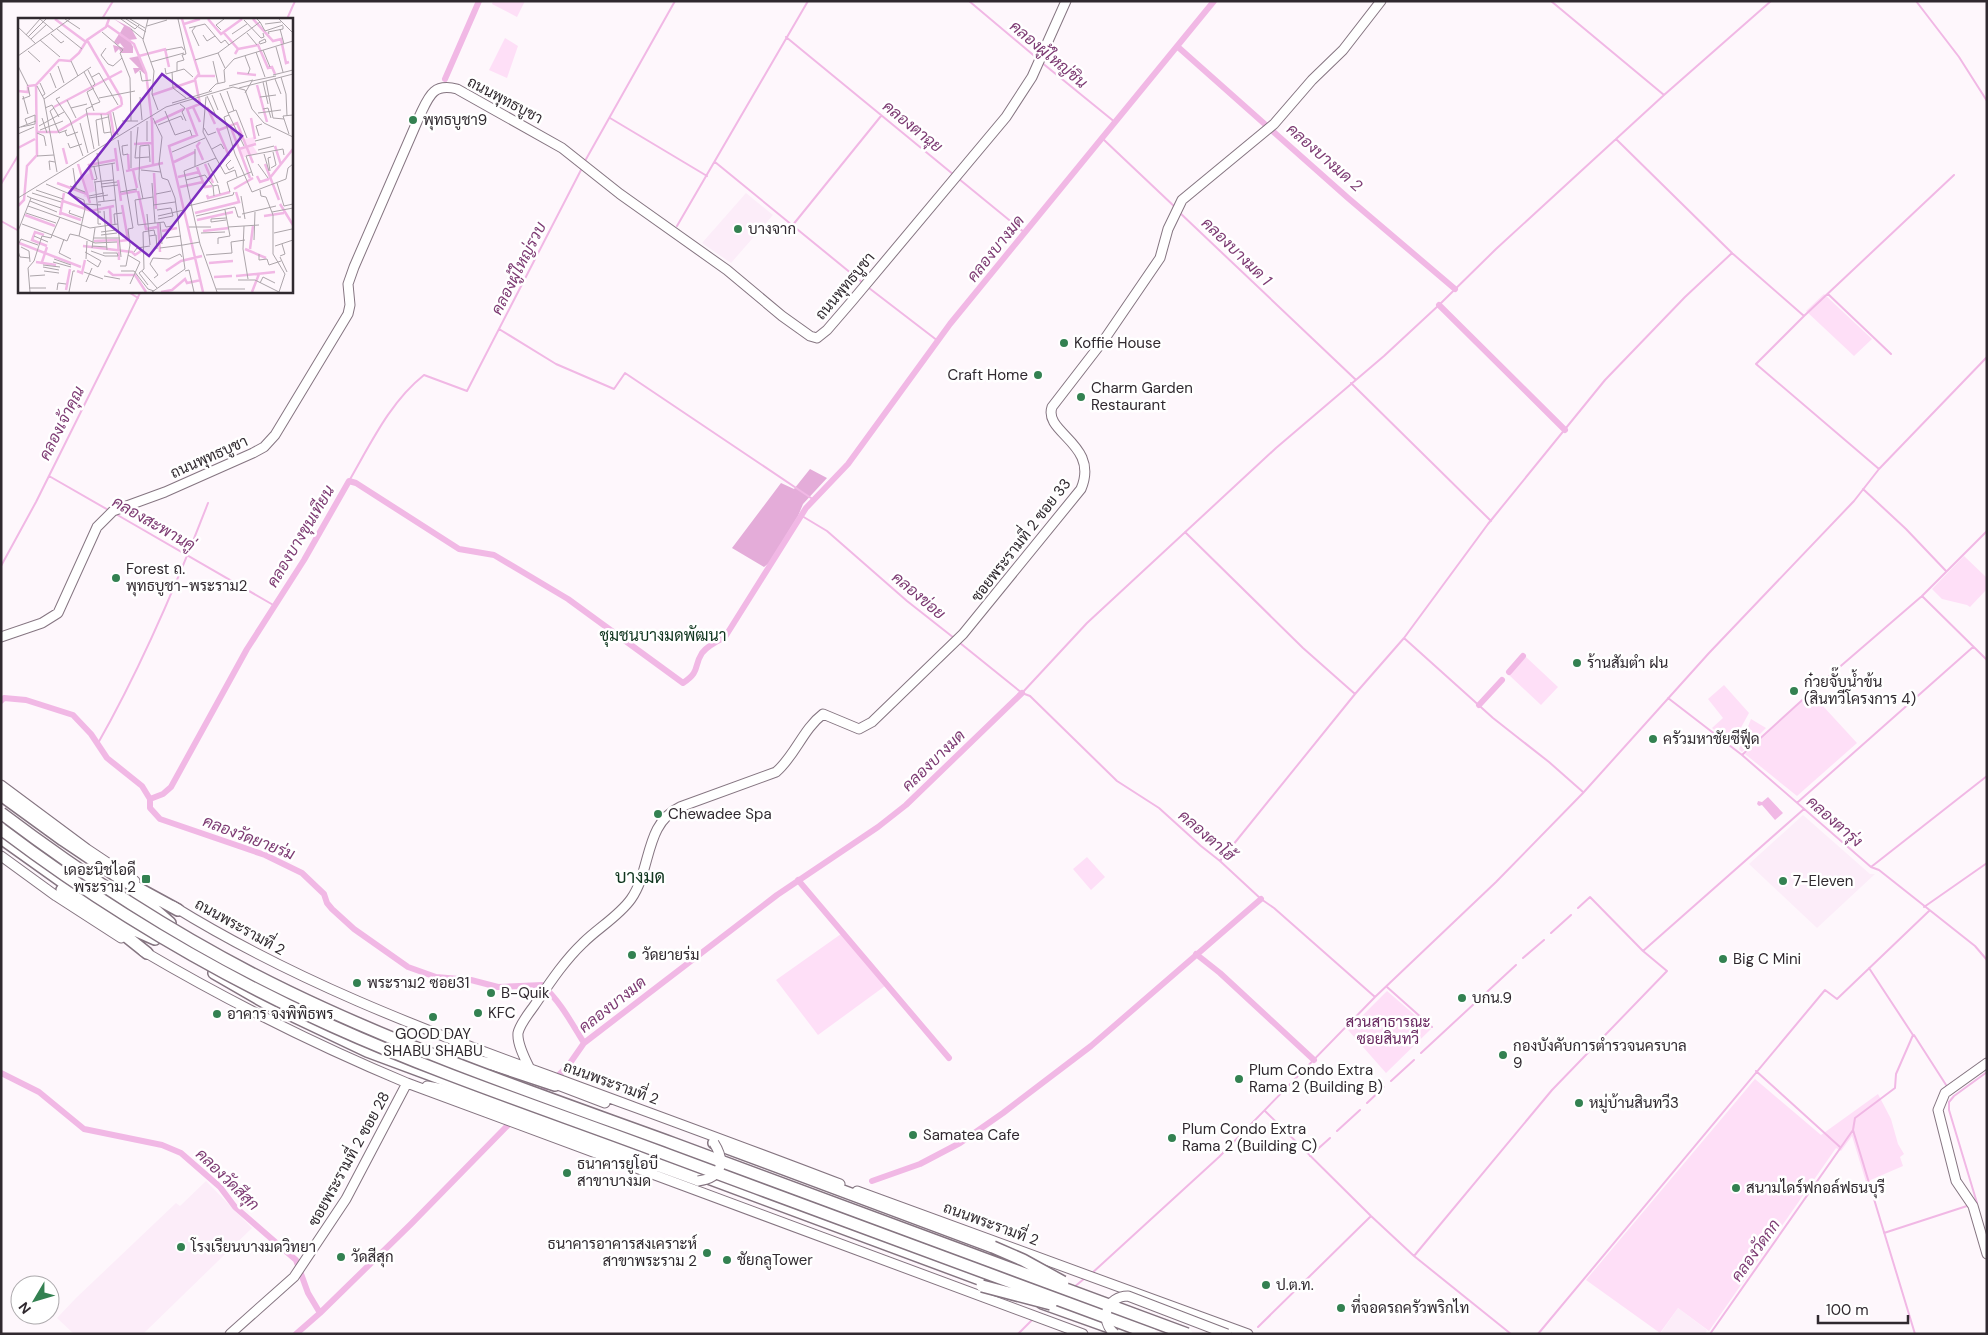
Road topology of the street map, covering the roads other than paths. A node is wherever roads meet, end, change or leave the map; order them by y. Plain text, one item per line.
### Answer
1 (1066, 1) edge
2 (1381, 1) edge
3 (1, 637) edge
4 (1, 785) edge
5 (1, 795) edge
6 (1, 808) edge
7 (1, 813) edge
8 (1, 829) edge
9 (1, 838) edge
10 (1, 847) edge
11 (1, 856) edge
12 (120, 879) junction
13 (178, 910) junction
14 (96, 913) junction
15 (170, 923) junction
16 (155, 939) junction
17 (147, 953) junction
18 (450, 1057) junction
19 (507, 1060) junction
20 (1987, 1063) edge
21 (530, 1069) junction
22 (541, 1077) junction
23 (407, 1083) junction
24 (554, 1090) junction
25 (501, 1109) junction
26 (714, 1143) junction
27 (698, 1181) junction
28 (1987, 1254) edge
29 (1101, 1302) junction
30 (1097, 1314) junction
31 (230, 1334) edge
32 (1083, 1334) edge
33 (1115, 1334) edge
34 (1129, 1334) edge
35 (1151, 1334) edge
36 (1187, 1334) edge
37 (1194, 1334) edge
38 (1227, 1334) edge
39 (1248, 1334) edge

1 - 3 main road, ถนนพุทธบูชา
2 - 21 main road, ซอยพระรามที่ 2 ซอย 33
4 - 13 main road, ถนนพระรามที่ 2
5 - 12 highway
6 - 15 highway, ถนนพระรามที่ 2
7 - 29 highway, bridge
8 - 30 highway, bridge
9 - 16 highway
10 - 14 highway
11 - 17 main road
12 - 13 highway
12 - 15 highway
13 - 19 main road, ถนนพระรามที่ 2
14 - 16 highway
14 - 17 highway
15 - 18 highway, ถนนพระรามที่ 2
16 - 25 highway
17 - 23 main road
18 - 22 highway
18 - 24 highway, ถนนพระรามที่ 2, bridge
19 - 21 main road, ถนนพระรามที่ 2
19 - 22 main road
20 - 28 main road
21 - 22 main road, ถนนพระรามที่ 2
22 - 24 highway
22 - 39 main road, ถนนพระรามที่ 2
23 - 25 main road
23 - 31 main road, ซอยพระรามที่ 2 ซอย 28
24 - 26 main road
24 - 37 highway, ถนนพระรามที่ 2, bridge
25 - 27 main road
25 - 32 main road
25 - 34 highway, bridge
26 - 27 main road, bridge
26 - 29 highway, bridge
27 - 30 highway, bridge
29 - 36 highway, bridge
30 - 35 highway, bridge
33 - 38 main road, bridge

